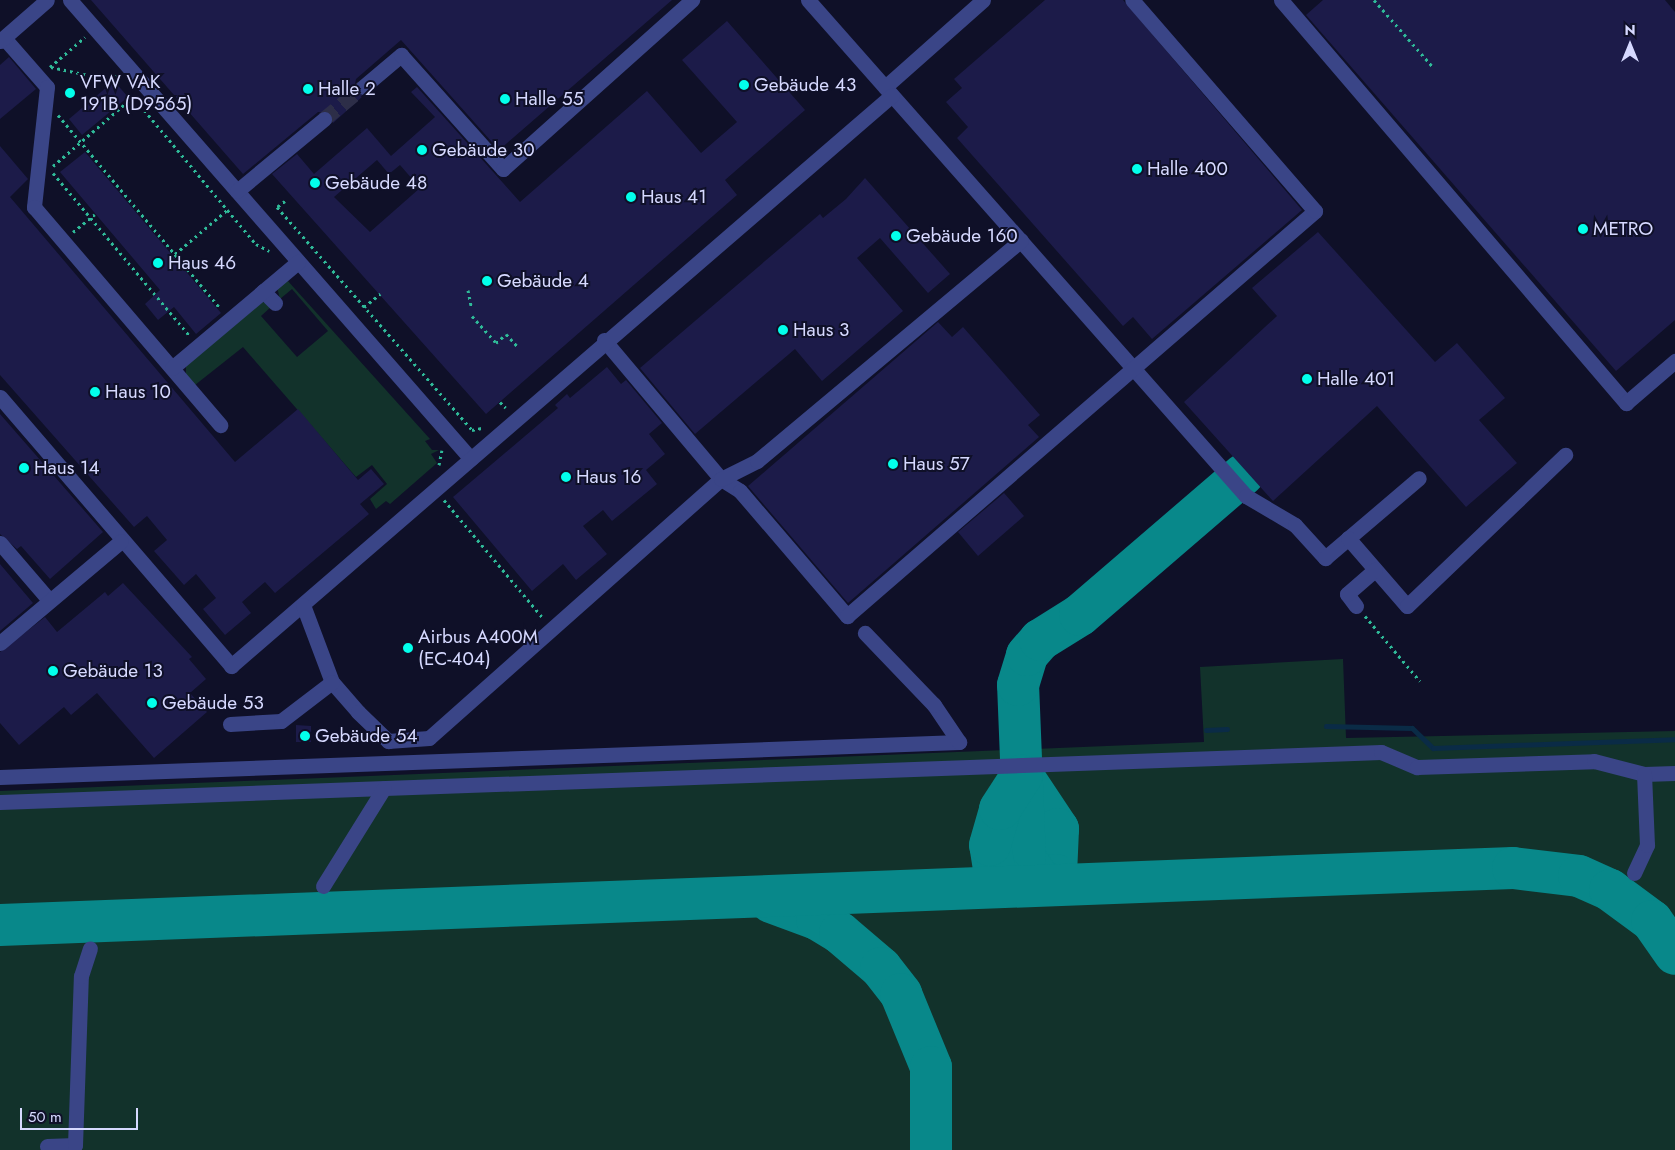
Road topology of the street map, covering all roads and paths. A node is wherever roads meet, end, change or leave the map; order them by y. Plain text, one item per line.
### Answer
1 (47, 0) edge
2 (70, 0) edge
3 (692, 0) edge
4 (808, 0) edge
5 (983, 0) edge
6 (1132, 0) edge
7 (1281, 0) edge
8 (1374, 0) edge
9 (78, 32) dead end
10 (89, 33) junction
11 (2, 39) edge
12 (89, 44) dead end
13 (1432, 66) dead end
14 (110, 68) dead end
15 (44, 72) junction
16 (117, 76) junction
17 (122, 82) dead end
18 (363, 87) tunnel mouth
19 (128, 89) dead end
20 (888, 91) junction
21 (134, 96) junction
22 (45, 101) junction
23 (324, 119) tunnel mouth
24 (81, 140) junction
25 (49, 169) junction
26 (37, 180) junction
27 (236, 190) junction
28 (285, 201) dead end
29 (227, 210) junction
30 (95, 214) dead end
31 (91, 217) junction
32 (1020, 240) junction
33 (63, 241) junction
34 (175, 254) junction
35 (293, 266) junction
36 (263, 290) junction
37 (468, 290) dead end
38 (380, 294) dead end
39 (275, 303) dead end
40 (471, 306) dead end
41 (364, 307) junction
42 (472, 316) dead end
43 (229, 319) junction
44 (604, 340) junction
45 (198, 346) junction
46 (518, 348) dead end
47 (1675, 361) edge
48 (172, 368) junction
49 (1135, 370) junction
50 (0, 397) edge
51 (500, 402) dead end
52 (506, 408) dead end
53 (220, 425) dead end
54 (472, 430) dead end
55 (439, 445) dead end
56 (1565, 455) dead end
57 (471, 459) junction
58 (432, 472) dead end
59 (1419, 478) dead end
60 (721, 479) junction
61 (436, 490) junction
62 (1348, 538) junction
63 (121, 541) junction
64 (0, 543) edge
65 (1375, 570) junction
66 (50, 600) junction
67 (303, 605) junction
68 (1356, 606) joint
69 (554, 631) junction
70 (865, 633) dead end
71 (0, 643) edge
72 (1420, 681) dead end
73 (332, 682) junction
74 (230, 724) dead end
75 (1675, 773) edge
76 (1644, 774) junction
77 (0, 778) edge
78 (384, 788) junction
79 (0, 802) edge
80 (1634, 873) dead end
81 (323, 886) dead end
82 (90, 948) dead end
83 (47, 1146) dead end

1 - 11 lane
2 - 10 lane
3 - 18 lane
4 - 20 lane
5 - 20 lane
6 - 49 lane
7 - 47 lane
8 - 13 path
9 - 10 path
10 - 12 path
10 - 15 path
10 - 27 lane
11 - 15 lane
14 - 16 path
15 - 16 path
15 - 22 lane
16 - 17 path
19 - 21 path
20 - 32 lane
20 - 44 lane
21 - 24 path
21 - 29 path
22 - 24 path
22 - 26 lane
23 - 27 lane
24 - 25 path
24 - 34 path
25 - 26 path
25 - 31 path
26 - 33 lane
27 - 35 lane
28 - 41 path
29 - 34 path
29 - 35 path
30 - 31 path
31 - 33 path
31 - 45 path
32 - 49 lane
32 - 60 lane
33 - 48 lane
34 - 43 path
35 - 36 lane
35 - 57 lane
36 - 39 lane
36 - 43 lane
37 - 40 path
38 - 41 path
41 - 54 path
42 - 46 path
43 - 45 lane
44 - 57 lane
44 - 60 lane
45 - 48 lane
48 - 53 lane
49 - 60 lane
49 - 62 lane
50 - 63 lane
51 - 52 path
55 - 58 path
56 - 65 lane
57 - 61 lane
59 - 62 lane
60 - 69 lane
61 - 67 lane
61 - 69 path
62 - 65 lane
63 - 66 lane
63 - 67 lane
64 - 66 lane
65 - 68 lane
66 - 71 lane
67 - 73 lane
68 - 72 path
69 - 73 lane
70 - 77 lane
73 - 74 lane
75 - 76 lane
76 - 78 lane
76 - 80 lane
78 - 79 lane
78 - 81 lane
82 - 83 lane

